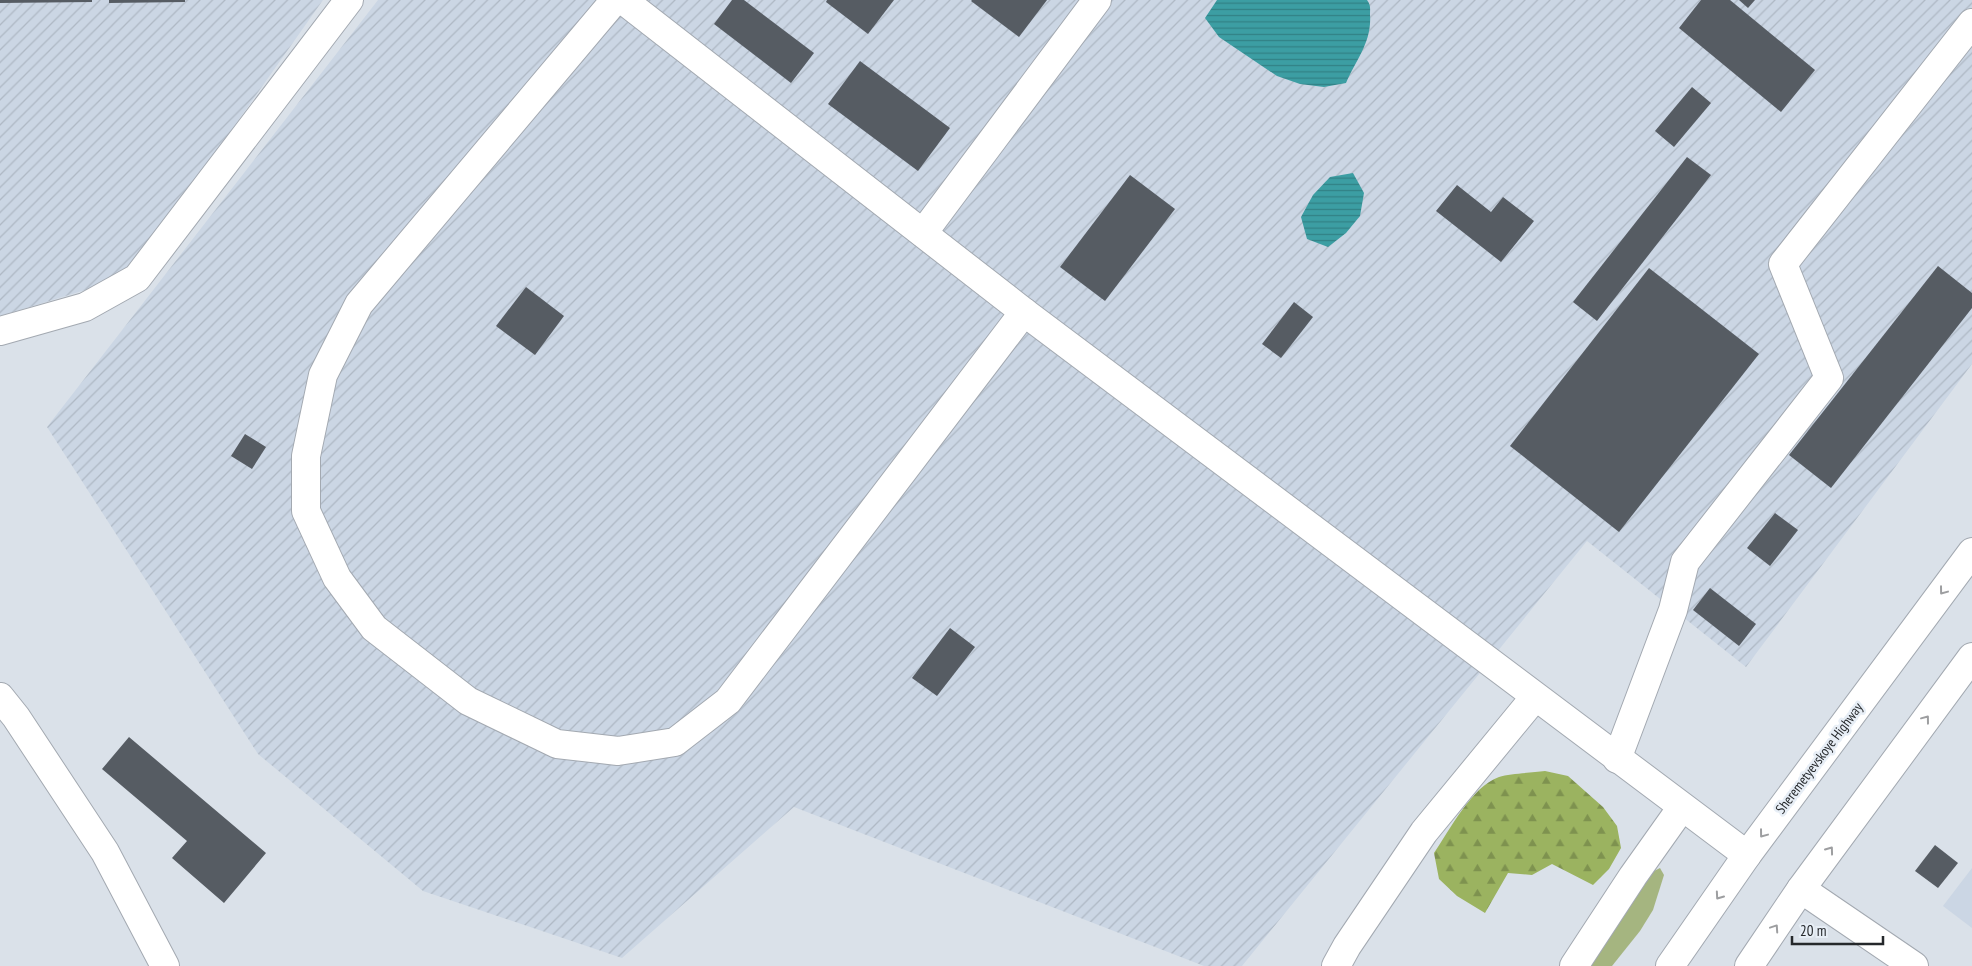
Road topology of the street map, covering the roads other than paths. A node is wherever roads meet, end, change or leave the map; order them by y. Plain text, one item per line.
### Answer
1 (349, 0) edge
2 (615, 0) edge
3 (623, 0) edge
4 (1097, 0) edge
5 (1972, 23) edge
6 (923, 233) junction
7 (1024, 312) junction
8 (0, 331) edge
9 (1972, 552) edge
10 (1972, 657) edge
11 (0, 697) edge
12 (1535, 697) junction
13 (1617, 759) junction
14 (1682, 807) junction
15 (1747, 855) junction
16 (1801, 890) junction
17 (165, 966) edge
18 (1336, 966) edge
19 (1574, 966) edge
20 (1670, 966) edge
21 (1749, 966) edge
22 (1914, 966) edge

1 - 8 main road
2 - 7 main road
3 - 6 main road
4 - 6 main road
5 - 13 main road
6 - 7 main road
7 - 12 main road
9 -> 15 main road, Sheremetyevskoye Highway
16 -> 10 main road
11 - 17 main road
12 - 13 main road
12 - 18 main road
13 - 14 main road
14 - 15 main road
14 - 19 main road
15 -> 20 main road, Sheremetyevskoye Highway
21 -> 16 main road
16 - 22 main road

